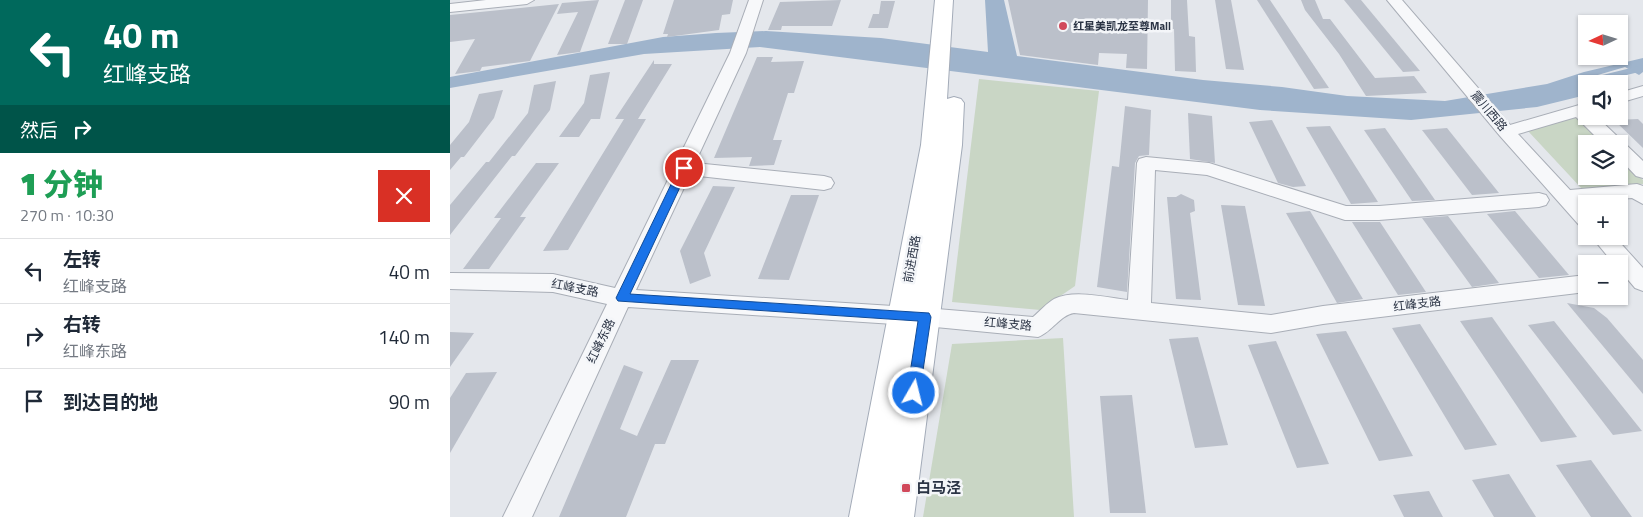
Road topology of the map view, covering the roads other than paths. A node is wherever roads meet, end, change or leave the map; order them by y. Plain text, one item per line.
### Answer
1 (527, 0) edge
2 (756, 0) edge
3 (944, 0) edge
4 (958, 0) edge
5 (1394, 0) edge
6 (450, 8) edge
7 (950, 41) junction
8 (1643, 91) edge
9 (1628, 95) edge
10 (1578, 110) edge
11 (1597, 125) edge
12 (1506, 132) junction
13 (1606, 135) edge
14 (1628, 157) edge
15 (684, 168) junction
16 (1643, 172) edge
17 (824, 183) dead end
18 (1641, 193) edge
19 (1566, 197) junction
20 (1539, 200) dead end
21 (1578, 211) edge
22 (1609, 245) edge
23 (1634, 280) edge
24 (450, 281) edge
25 (1578, 285) edge
26 (622, 298) junction
27 (1139, 312) junction
28 (913, 317) junction
29 (517, 517) edge
30 (866, 517) edge
31 (896, 517) edge

1 - 6 street
2 - 15 street, 红峰东路
3 - 7 main road, 前进西路
4 - 7 main road, 前进西路
5 - 12 street, 震川西路
7 - 28 main road, 前进西路
8 - 9 street
10 - 12 street
11 - 13 street
12 - 19 street, 震川西路
14 - 16 street
15 - 17 street
15 - 26 street, 红峰东路
18 - 19 street
19 - 21 street, 震川西路
20 - 27 street
22 - 23 street
24 - 26 street, 红峰支路
25 - 27 street, 红峰支路
26 - 28 street, 红峰支路
26 - 29 street, 红峰东路
27 - 28 street, 红峰支路
28 - 30 main road, 前进西路
28 - 31 main road, 前进西路

